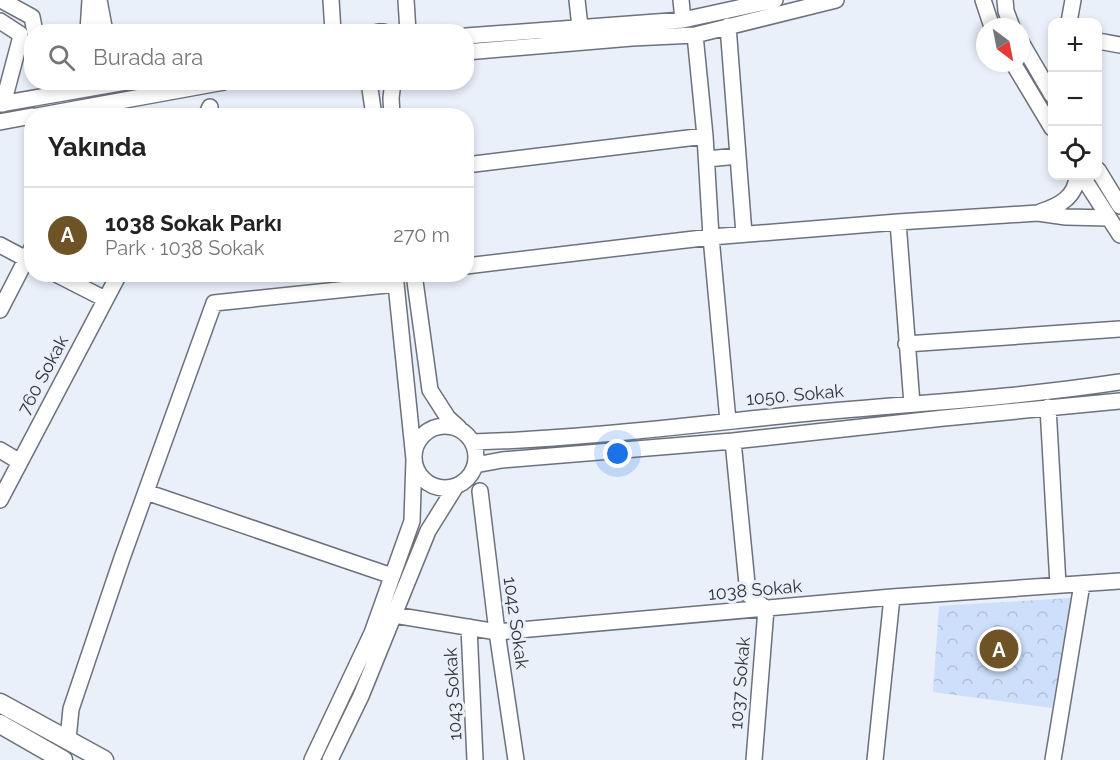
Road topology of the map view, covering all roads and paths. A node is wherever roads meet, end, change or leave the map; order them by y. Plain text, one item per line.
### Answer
1 (2, 0) edge
2 (90, 0) edge
3 (99, 0) edge
4 (331, 0) edge
5 (406, 0) edge
6 (577, 0) edge
7 (775, 0) edge
8 (836, 0) edge
9 (974, 0) edge
10 (983, 0) edge
11 (1005, 0) edge
12 (1072, 0) edge
13 (681, 1) edge
14 (0, 4) edge
15 (987, 18) edge
16 (989, 18) edge
17 (1010, 18) edge
18 (1070, 18) edge
19 (683, 20) junction
20 (0, 21) edge
21 (33, 24) edge
22 (88, 24) edge
23 (104, 24) edge
24 (332, 24) edge
25 (408, 24) edge
26 (728, 26) junction
27 (580, 27) junction
28 (695, 34) junction
29 (474, 35) edge
30 (1102, 42) edge
31 (1120, 45) edge
32 (474, 51) edge
33 (1030, 57) edge
34 (1019, 72) edge
35 (1048, 87) edge
36 (33, 90) edge
37 (67, 90) edge
38 (189, 90) edge
39 (370, 90) edge
40 (392, 90) edge
41 (32, 99) junction
42 (1, 104) edge
43 (109, 108) edge
44 (373, 108) edge
45 (392, 108) edge
46 (24, 118) edge
47 (0, 122) edge
48 (1052, 126) edge
49 (705, 136) junction
50 (738, 156) junction
51 (707, 159) junction
52 (474, 164) edge
53 (1102, 177) edge
54 (1077, 180) edge
55 (1085, 180) edge
56 (1120, 206) edge
57 (1038, 213) junction
58 (1109, 218) junction
59 (898, 222) junction
60 (744, 234) junction
61 (1120, 235) edge
62 (711, 237) junction
63 (0, 245) edge
64 (24, 254) edge
65 (474, 265) edge
66 (24, 267) edge
67 (72, 282) edge
68 (115, 282) edge
69 (372, 282) edge
70 (395, 282) edge
71 (415, 282) edge
72 (105, 299) junction
73 (0, 310) edge
74 (1120, 329) edge
75 (906, 344) junction
76 (1120, 382) edge
77 (1120, 401) edge
78 (912, 404) junction
79 (1048, 407) junction
80 (728, 421) junction
81 (459, 428) junction
82 (733, 441) junction
83 (472, 442) junction
84 (0, 450) edge
85 (414, 459) junction
86 (20, 462) junction
87 (475, 465) junction
88 (456, 486) junction
89 (480, 491) dead end
90 (146, 492) junction
91 (0, 500) edge
92 (392, 576) junction
93 (1120, 581) edge
94 (1082, 584) junction
95 (1058, 585) junction
96 (892, 597) junction
97 (766, 609) junction
98 (394, 615) junction
99 (469, 627) junction
100 (497, 632) junction
101 (0, 703) edge
102 (0, 724) edge
103 (68, 739) junction
104 (63, 760) edge
105 (104, 760) edge
106 (312, 760) edge
107 (330, 760) edge
108 (475, 760) edge
109 (516, 760) edge
110 (754, 760) edge
111 (875, 760) edge
112 (1053, 760) edge

1 - 14 street
1 - 21 street
2 - 22 street
3 - 23 street
4 - 24 street
5 - 25 street
6 - 27 street
7 - 19 street
8 - 26 street
9 - 15 street
10 - 16 street
11 - 17 street
12 - 18 street
13 - 19 street
19 - 27 street
20 - 42 street
26 - 28 street
26 - 50 street
27 - 29 street
28 - 32 street
28 - 49 street
30 - 31 street
33 - 35 street
34 - 48 street
36 - 41 street
37 - 41 street
38 - 43 street
39 - 44 street
40 - 45 street
41 - 42 street
46 - 47 street
49 - 51 street
49 - 52 street
50 - 51 street
50 - 60 street
51 - 62 street
53 - 56 street
54 - 57 street
55 - 58 street
57 - 58 street
57 - 59 street
58 - 61 street
59 - 60 street
59 - 75 street
60 - 62 street
62 - 65 street
62 - 80 street
63 - 64 street
66 - 73 street
67 - 72 street
68 - 72 street, 760 Sokak
69 - 90 street
70 - 85 street
71 - 81 street
72 - 86 street, 760 Sokak
74 - 75 street
75 - 78 street
76 - 78 street, 1050. Sokak
77 - 79 street, 1050. Sokak
78 - 80 street, 1050. Sokak
79 - 82 street, 1050. Sokak
79 - 95 street
80 - 83 street, 1050. Sokak
81 - 83 street
81 - 85 street
82 - 87 street, 1050. Sokak
82 - 97 street
83 - 87 street
84 - 86 street
85 - 88 street
85 - 92 street
86 - 91 street, 760 Sokak
87 - 88 street
88 - 98 street
89 - 100 street, 1042 Sokak
90 - 92 street
90 - 103 street
92 - 106 street
93 - 94 street, 1038 Sokak
94 - 95 street, 1038 Sokak
94 - 112 street
95 - 96 street, 1038 Sokak
96 - 97 street, 1038 Sokak
96 - 111 street
97 - 100 street, 1038 Sokak
97 - 110 street, 1037 Sokak
98 - 99 street, 1038 Sokak
98 - 107 street
99 - 100 street, 1038 Sokak
99 - 108 street, 1043 Sokak
100 - 109 street, 1042 Sokak
101 - 103 main road
102 - 104 main road
103 - 105 main road

